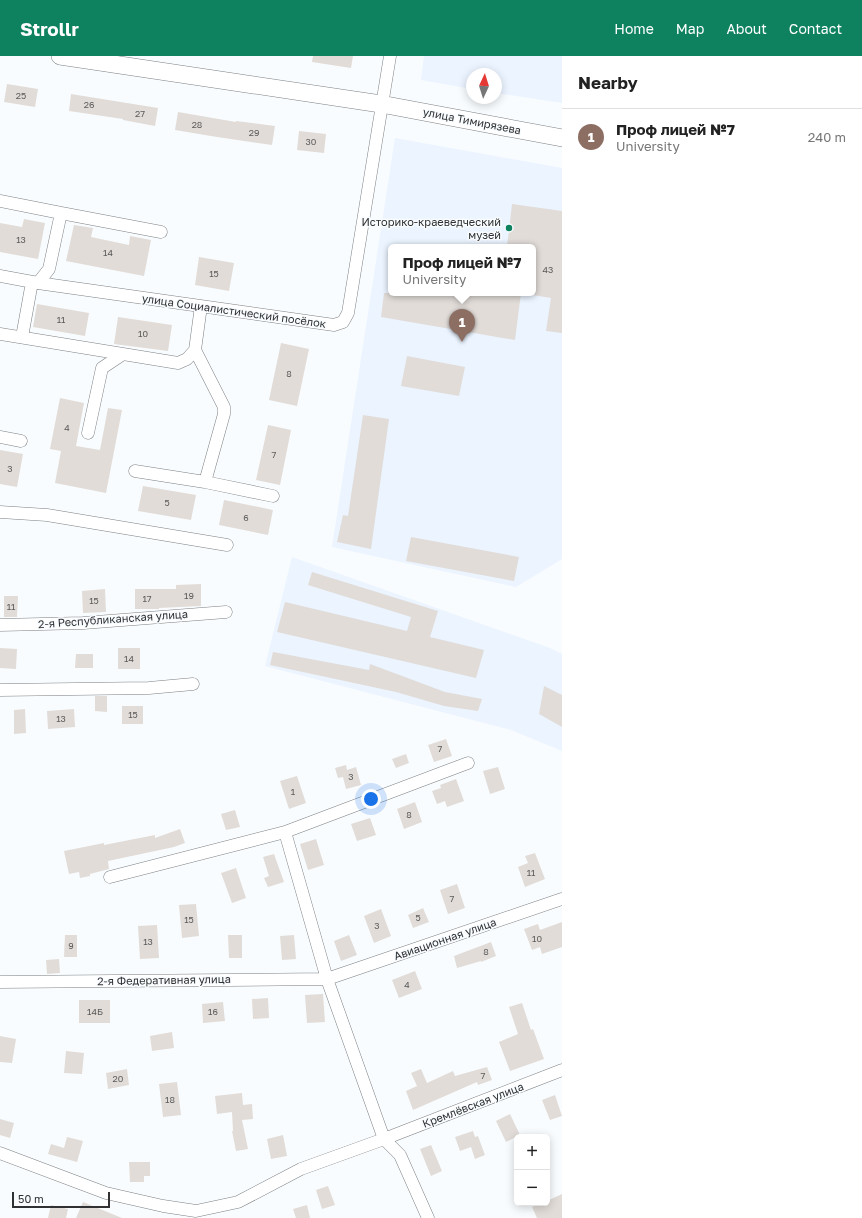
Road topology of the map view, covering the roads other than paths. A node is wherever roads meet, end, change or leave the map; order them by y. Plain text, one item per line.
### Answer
1 (60, 56) edge
2 (390, 56) edge
3 (381, 104) junction
4 (562, 138) edge
5 (0, 201) edge
6 (61, 213) junction
7 (161, 232) dead end
8 (0, 276) edge
9 (35, 282) junction
10 (201, 306) junction
11 (0, 334) edge
12 (22, 338) junction
13 (195, 350) junction
14 (123, 354) junction
15 (88, 433) dead end
16 (0, 437) edge
17 (21, 441) dead end
18 (135, 471) dead end
19 (205, 482) junction
20 (273, 496) dead end
21 (0, 512) edge
22 (227, 545) dead end
23 (226, 612) dead end
24 (0, 625) edge
25 (193, 684) dead end
26 (0, 690) edge
27 (468, 763) dead end
28 (285, 832) junction
29 (110, 877) dead end
30 (562, 899) edge
31 (327, 979) junction
32 (0, 982) edge
33 (562, 1070) edge
34 (384, 1139) junction
35 (0, 1152) edge
36 (428, 1218) edge

1 - 3 street
2 - 3 street, улица Социалистический посёлок
3 - 4 street, улица Тимирязева
3 - 10 street, улица Социалистический посёлок
5 - 6 street
6 - 7 street
6 - 9 street
8 - 9 street, улица Социалистический посёлок
9 - 10 street, улица Социалистический посёлок
9 - 12 street
10 - 13 street
11 - 12 street
12 - 14 street
13 - 14 street
13 - 19 street
14 - 15 street
16 - 17 street
18 - 19 street
19 - 20 street
21 - 22 street
23 - 24 street, 2-я Республиканская улица
25 - 26 street
27 - 28 street
28 - 29 street
28 - 31 street
30 - 31 street, Авиационная улица
31 - 32 street, 2-я Федеративная улица
31 - 34 street
33 - 34 street, Кремлёвская улица
34 - 35 street, Кремлёвская улица
34 - 36 street

